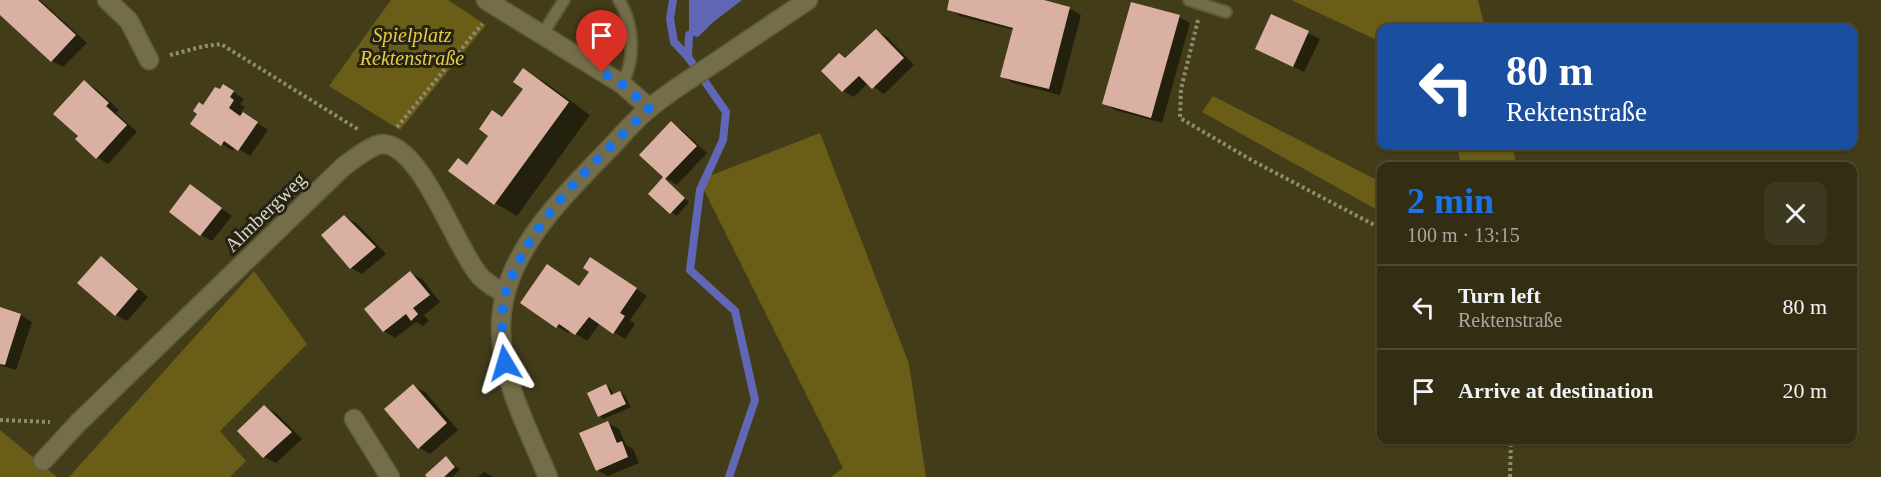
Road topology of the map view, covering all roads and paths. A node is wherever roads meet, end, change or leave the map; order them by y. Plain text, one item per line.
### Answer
1 (107, 0) edge
2 (564, 0) edge
3 (619, 0) edge
4 (808, 0) edge
5 (1189, 0) edge
6 (1202, 5) junction
7 (486, 9) edge
8 (1226, 12) dead end
9 (542, 35) junction
10 (149, 60) joint
11 (622, 84) junction
12 (649, 108) junction
13 (381, 144) junction
14 (1377, 225) edge
15 (505, 294) junction
16 (354, 419) dead end
17 (0, 420) edge
18 (78, 423) junction
19 (1511, 444) edge
20 (43, 460) dead end
21 (390, 477) edge
22 (548, 477) edge
23 (1510, 477) edge

1 - 10 street
2 - 9 lane
3 - 11 lane
4 - 12 street
5 - 6 lane
6 - 8 lane
6 - 14 path
7 - 9 street
7 - 13 path
9 - 11 street
10 - 13 path
11 - 12 street
12 - 15 street
13 - 15 street
13 - 18 street, Almbergweg
15 - 22 street
16 - 21 street
17 - 18 path
18 - 20 street, Almbergweg
19 - 23 path

